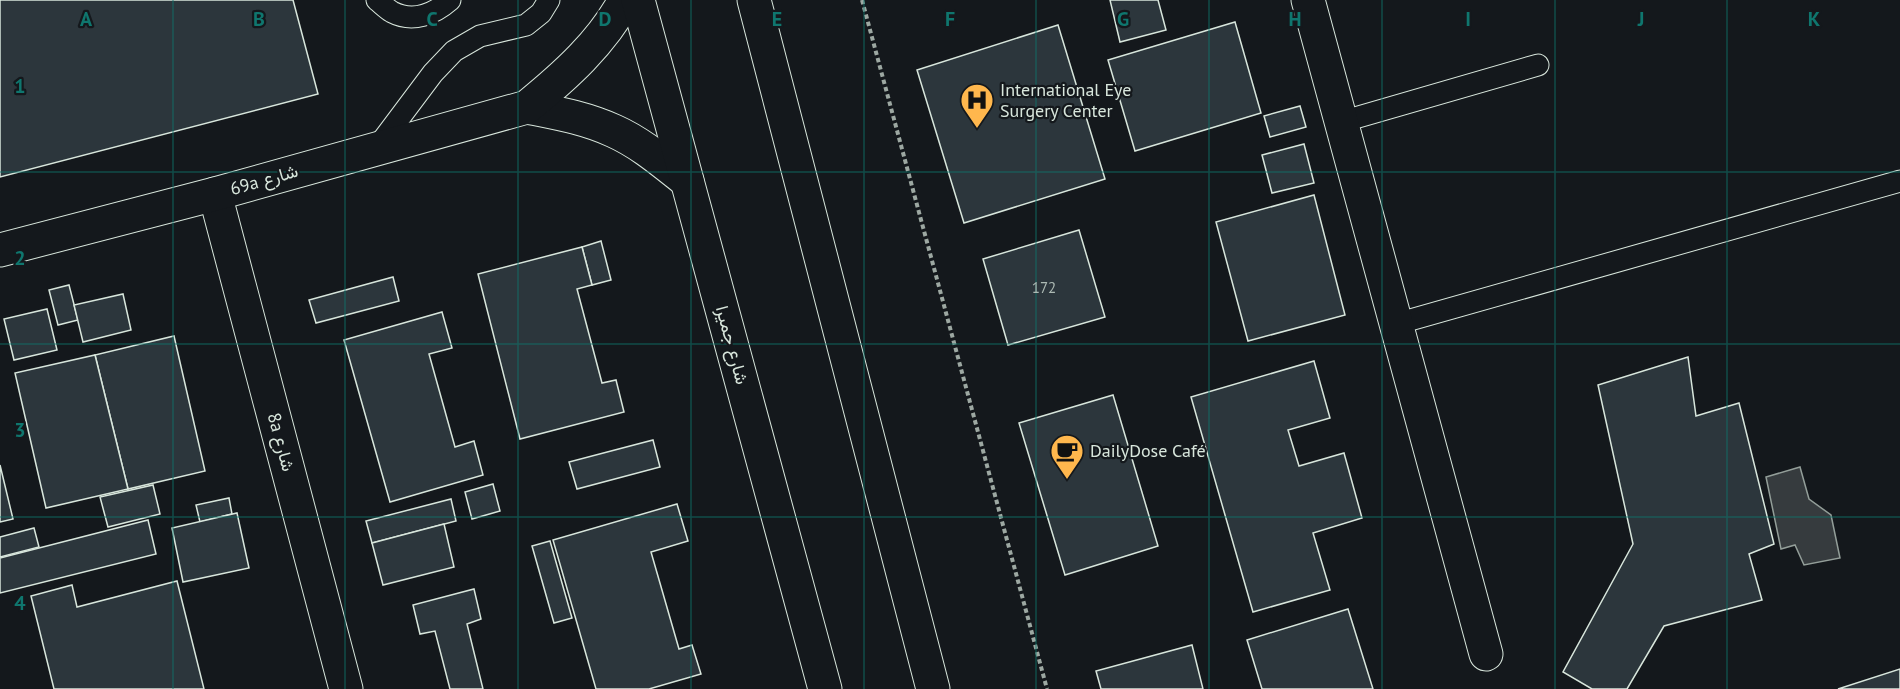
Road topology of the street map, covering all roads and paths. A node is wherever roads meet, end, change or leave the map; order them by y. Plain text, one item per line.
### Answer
1 (377, 0) edge
2 (450, 0) edge
3 (549, 0) edge
4 (625, 0) edge
5 (638, 0) edge
6 (754, 0) edge
7 (862, 0) edge
8 (1308, 0) edge
9 (1538, 65) dead end
10 (528, 107) junction
11 (1341, 122) junction
12 (376, 149) junction
13 (687, 181) junction
14 (1900, 181) edge
15 (215, 194) junction
16 (0, 250) edge
17 (1396, 324) junction
18 (1486, 654) dead end
19 (346, 689) edge
20 (825, 689) edge
21 (933, 689) edge
22 (1047, 689) edge

1 - 2 lane
3 - 12 lane
4 - 10 street, 69a شارع
5 - 13 street, شارع جميرا
6 - 21 street
7 - 22 path
8 - 11 street
9 - 11 lane
10 - 12 street, 69a شارع
10 - 13 street, 69a شارع
11 - 17 street
12 - 15 street, 69a شارع
13 - 20 street, شارع جميرا
14 - 17 lane
15 - 16 street, 69a شارع
15 - 19 street, 8a شارع
17 - 18 street

